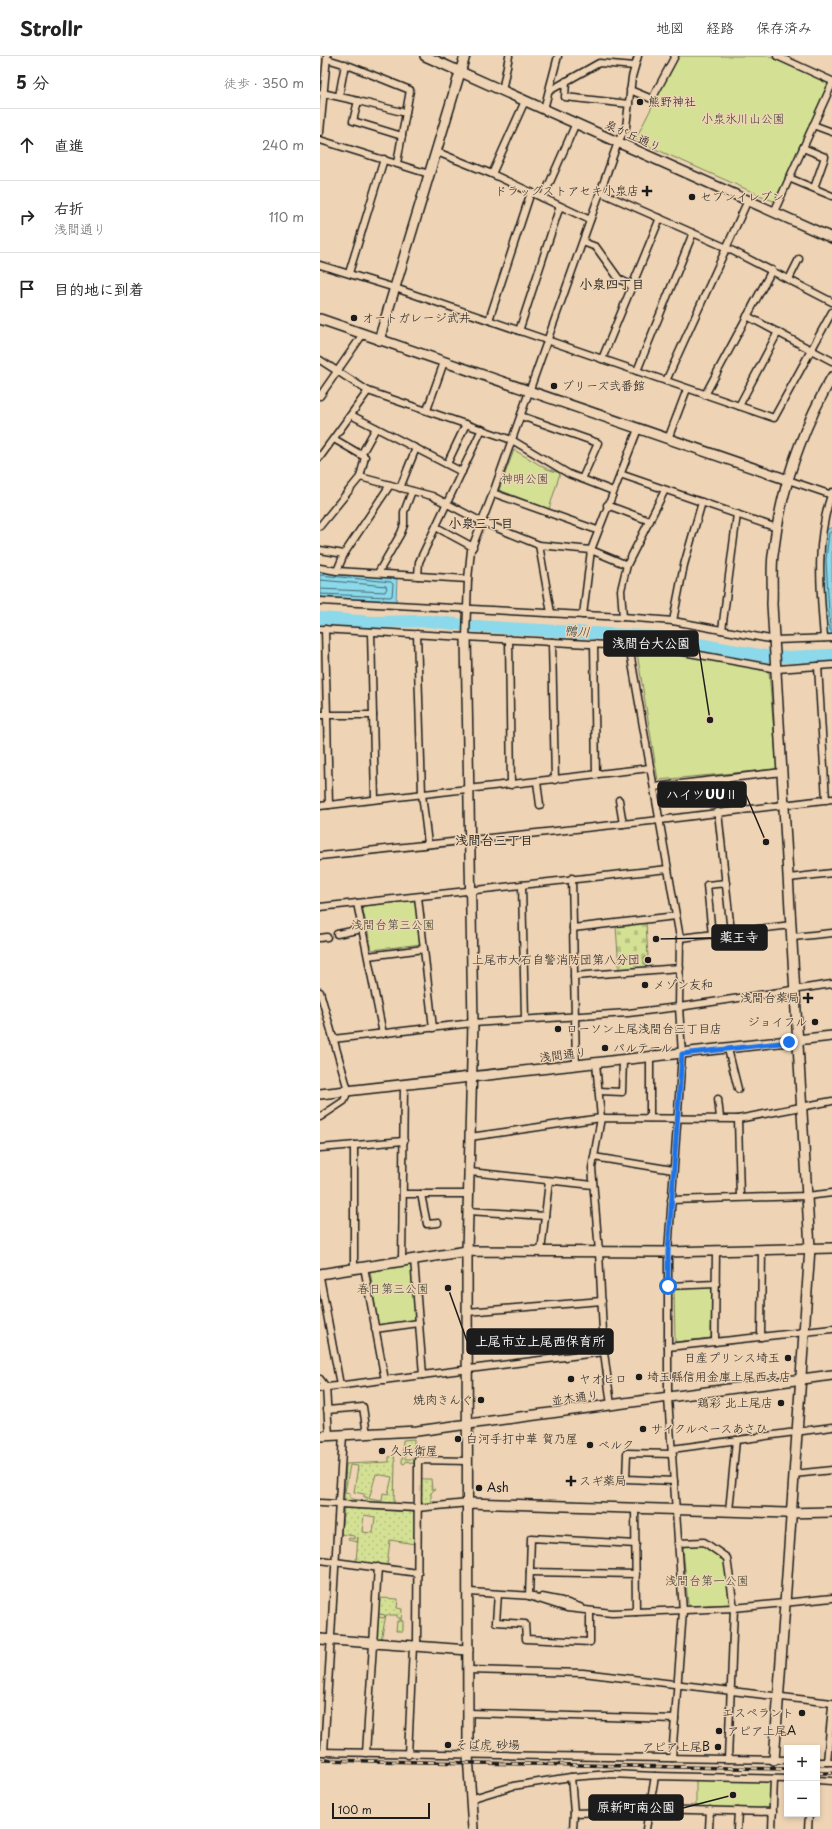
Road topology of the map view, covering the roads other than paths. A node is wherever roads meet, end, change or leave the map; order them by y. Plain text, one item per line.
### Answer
1 (425, 56) edge
2 (465, 56) edge
3 (509, 56) edge
4 (558, 56) edge
5 (601, 56) edge
6 (638, 56) edge
7 (675, 56) edge
8 (777, 56) edge
9 (327, 58) edge
10 (790, 59) edge
11 (599, 63) junction
12 (344, 64) junction
13 (635, 66) junction
14 (460, 72) junction
15 (566, 81) junction
16 (832, 82) edge
17 (630, 90) junction
18 (502, 91) junction
19 (549, 91) junction
20 (322, 93) edge
21 (339, 96) junction
22 (358, 101) junction
23 (525, 101) junction
24 (629, 104) junction
25 (544, 109) junction
26 (406, 113) junction
27 (576, 123) junction
28 (813, 125) junction
29 (320, 132) edge
30 (832, 132) edge
31 (402, 136) junction
32 (320, 140) edge
33 (618, 142) junction
34 (803, 148) junction
35 (437, 152) junction
36 (384, 159) junction
37 (398, 163) junction
38 (429, 174) junction
39 (492, 174) junction
40 (789, 178) junction
41 (814, 188) junction
42 (531, 192) junction
43 (600, 192) junction
44 (832, 196) edge
45 (543, 198) junction
46 (748, 200) junction
47 (560, 206) junction
48 (774, 212) junction
49 (660, 218) junction
50 (590, 220) junction
51 (693, 233) junction
52 (832, 238) edge
53 (583, 242) junction
54 (727, 248) junction
55 (799, 259) dead end
56 (320, 265) edge
57 (772, 270) junction
58 (349, 274) junction
59 (789, 279) junction
60 (633, 286) junction
61 (395, 288) junction
62 (832, 302) edge
63 (832, 312) edge
64 (747, 316) junction
65 (320, 319) edge
66 (489, 320) junction
67 (519, 331) junction
68 (778, 332) junction
69 (363, 334) junction
70 (379, 340) junction
71 (548, 340) junction
72 (812, 350) junction
73 (602, 359) junction
74 (320, 360) edge
75 (444, 362) junction
76 (832, 362) edge
77 (338, 371) junction
78 (637, 371) junction
79 (832, 377) edge
80 (666, 381) junction
81 (687, 389) junction
82 (368, 391) junction
83 (530, 392) junction
84 (705, 395) junction
85 (320, 396) edge
86 (739, 406) junction
87 (427, 410) junction
88 (351, 415) junction
89 (521, 416) junction
90 (466, 424) junction
91 (376, 428) junction
92 (482, 429) junction
93 (638, 429) junction
94 (334, 438) junction
95 (668, 439) junction
96 (512, 440) junction
97 (416, 448) junction
98 (361, 455) junction
99 (320, 457) edge
100 (447, 464) junction
101 (462, 472) junction
102 (620, 474) junction
103 (360, 477) junction
104 (582, 479) junction
105 (788, 480) junction
106 (390, 485) junction
107 (400, 488) junction
108 (666, 490) junction
109 (412, 491) junction
110 (613, 491) junction
111 (493, 493) junction
112 (832, 494) edge
113 (702, 502) junction
114 (447, 504) junction
115 (607, 505) junction
116 (737, 514) junction
117 (650, 521) junction
118 (825, 521) junction
119 (482, 522) junction
120 (832, 523) edge
121 (320, 526) edge
122 (436, 527) junction
123 (777, 528) junction
124 (597, 530) junction
125 (539, 545) junction
126 (473, 546) junction
127 (320, 550) edge
128 (591, 550) junction
129 (344, 554) junction
130 (627, 565) junction
131 (320, 568) edge
132 (337, 571) junction
133 (378, 573) junction
134 (418, 576) junction
135 (468, 579) junction
136 (320, 601) edge
137 (467, 609) junction
138 (551, 613) junction
139 (583, 615) junction
140 (623, 616) junction
141 (673, 621) junction
142 (323, 629) edge
143 (722, 630) junction
144 (371, 632) junction
145 (417, 634) junction
146 (466, 637) junction
147 (824, 638) junction
148 (832, 638) edge
149 (508, 639) junction
150 (775, 640) junction
151 (552, 642) junction
152 (594, 644) junction
153 (629, 646) junction
154 (832, 665) edge
155 (818, 666) junction
156 (777, 668) junction
157 (320, 715) edge
158 (327, 715) junction
159 (373, 715) junction
160 (650, 768) junction
161 (782, 772) junction
162 (596, 775) junction
163 (555, 780) junction
164 (537, 782) junction
165 (511, 785) junction
166 (654, 787) junction
167 (470, 789) junction
168 (422, 794) junction
169 (375, 799) junction
170 (829, 799) edge
171 (619, 800) dead end
172 (784, 804) junction
173 (329, 805) junction
174 (540, 805) dead end
175 (320, 806) edge
176 (718, 812) junction
177 (660, 820) junction
178 (623, 824) junction
179 (470, 839) junction
180 (428, 844) junction
181 (320, 856) edge
182 (668, 869) junction
183 (832, 873) edge
184 (572, 878) junction
185 (789, 878) junction
186 (726, 882) junction
187 (522, 885) junction
188 (471, 890) junction
189 (418, 897) junction
190 (357, 903) junction
191 (320, 907) edge
192 (676, 916) junction
193 (792, 925) junction
194 (573, 928) junction
195 (362, 929) junction
196 (732, 932) junction
197 (832, 933) edge
198 (337, 934) dead end
199 (712, 935) junction
200 (792, 937) junction
201 (680, 938) junction
202 (424, 949) junction
203 (368, 956) junction
204 (680, 968) junction
205 (574, 976) junction
206 (832, 984) edge
207 (795, 988) junction
208 (320, 992) edge
209 (679, 1007) junction
210 (575, 1016) junction
211 (525, 1019) junction
212 (473, 1023) junction
213 (434, 1028) junction
214 (383, 1034) junction
215 (832, 1036) edge
216 (333, 1038) junction
217 (798, 1040) junction
218 (728, 1049) junction
219 (682, 1054) junction
220 (650, 1057) junction
221 (623, 1060) junction
222 (596, 1063) junction
223 (576, 1065) junction
224 (472, 1077) junction
225 (404, 1085) junction
226 (738, 1089) dead end
227 (348, 1090) junction
228 (599, 1091) junction
229 (320, 1094) edge
230 (718, 1099) dead end
231 (832, 1101) edge
232 (802, 1106) junction
233 (320, 1117) edge
234 (602, 1118) junction
235 (650, 1118) junction
236 (677, 1118) junction
237 (720, 1118) junction
238 (738, 1118) junction
239 (470, 1137) junction
240 (404, 1141) junction
241 (354, 1145) junction
242 (320, 1148) edge
243 (594, 1157) junction
244 (673, 1170) junction
245 (470, 1172) junction
246 (549, 1181) junction
247 (593, 1185) junction
248 (832, 1193) edge
249 (403, 1194) junction
250 (421, 1194) junction
251 (469, 1194) junction
252 (807, 1196) junction
253 (740, 1197) junction
254 (671, 1200) junction
255 (468, 1211) junction
256 (545, 1216) junction
257 (438, 1223) dead end
258 (810, 1248) junction
259 (832, 1248) edge
260 (762, 1249) junction
261 (467, 1251) junction
262 (716, 1251) junction
263 (541, 1252) junction
264 (599, 1252) junction
265 (668, 1252) junction
266 (414, 1259) junction
267 (402, 1261) junction
268 (364, 1267) junction
269 (354, 1268) junction
270 (320, 1274) edge
271 (320, 1277) edge
272 (716, 1284) junction
273 (668, 1286) junction
274 (602, 1301) junction
275 (467, 1312) junction
276 (419, 1323) junction
277 (375, 1329) junction
278 (832, 1329) edge
279 (804, 1332) junction
280 (761, 1337) junction
281 (715, 1342) junction
282 (668, 1347) junction
283 (604, 1352) junction
284 (467, 1369) junction
285 (423, 1375) junction
286 (832, 1375) edge
287 (320, 1378) edge
288 (801, 1379) junction
289 (385, 1380) junction
290 (340, 1385) junction
291 (323, 1388) edge
292 (668, 1398) junction
293 (611, 1406) junction
294 (327, 1410) junction
295 (467, 1424) junction
296 (832, 1427) edge
297 (797, 1432) junction
298 (367, 1434) junction
299 (343, 1435) junction
300 (324, 1436) edge
301 (736, 1440) junction
302 (673, 1451) junction
303 (467, 1460) junction
304 (832, 1470) edge
305 (794, 1474) junction
306 (674, 1481) junction
307 (320, 1502) edge
308 (340, 1504) junction
309 (468, 1504) junction
310 (417, 1508) junction
311 (636, 1508) junction
312 (676, 1510) junction
313 (729, 1511) junction
314 (832, 1512) edge
315 (792, 1513) junction
316 (678, 1543) junction
317 (636, 1544) junction
318 (320, 1560) edge
319 (336, 1562) junction
320 (378, 1567) junction
321 (530, 1572) junction
322 (418, 1573) junction
323 (636, 1574) junction
324 (469, 1592) junction
325 (498, 1594) junction
326 (530, 1596) junction
327 (832, 1598) edge
328 (785, 1602) junction
329 (734, 1608) junction
330 (590, 1611) junction
331 (683, 1611) junction
332 (636, 1612) junction
333 (320, 1639) edge
334 (331, 1640) junction
335 (374, 1643) junction
336 (415, 1646) junction
337 (468, 1650) junction
338 (468, 1670) junction
339 (678, 1685) junction
340 (730, 1691) junction
341 (779, 1696) junction
342 (832, 1704) edge
343 (469, 1713) junction
344 (675, 1719) junction
345 (322, 1752) edge
346 (366, 1753) junction
347 (408, 1755) junction
348 (468, 1755) junction
349 (672, 1758) junction
350 (728, 1759) junction
351 (774, 1760) junction
352 (784, 1760) edge
353 (830, 1762) edge
354 (655, 1776) junction
355 (571, 1777) junction
356 (774, 1779) junction
357 (784, 1779) edge
358 (820, 1780) edge
359 (832, 1781) edge
360 (470, 1799) junction
361 (650, 1809) junction
362 (710, 1810) junction
363 (738, 1811) junction
364 (773, 1812) junction
365 (574, 1813) junction
366 (649, 1816) junction
367 (809, 1817) edge
368 (473, 1829) edge
369 (573, 1829) edge
370 (646, 1829) edge
371 (709, 1829) edge
372 (737, 1829) edge
373 (772, 1829) edge
374 (808, 1829) edge

1 - 14 street, 泉が丘通り
2 - 14 street
3 - 18 street
4 - 19 street
5 - 11 street
6 - 13 street
7 - 17 street
8 - 10 street
9 - 12 street
9 - 20 street
10 - 16 street
11 - 13 street
11 - 15 street
12 - 21 street
12 - 26 street
13 - 17 street
14 - 18 street, 泉が丘通り
14 - 35 street
15 - 19 street
15 - 24 street
16 - 28 street
17 - 24 street
18 - 23 street, 泉が丘通り
19 - 25 street
20 - 21 street
20 - 29 street
21 - 22 street
22 - 26 street
22 - 31 street
23 - 25 street, 泉が丘通り
23 - 39 street
24 - 33 street
25 - 27 street, 泉が丘通り
26 - 31 street
27 - 33 street, 泉が丘通り
27 - 45 street
28 - 30 street
28 - 34 street
31 - 37 street
32 - 36 street
33 - 43 street
33 - 46 street, 泉が丘通り
34 - 40 street
34 - 41 street
35 - 38 street
35 - 39 street
36 - 37 street
36 - 58 street
37 - 38 street
38 - 61 street
39 - 42 street
40 - 41 street
40 - 48 street
41 - 44 street
42 - 45 street
42 - 66 street
43 - 49 street
43 - 50 street
45 - 47 street
46 - 48 street, 泉が丘通り
46 - 54 street
47 - 50 street
47 - 67 street
48 - 52 street, 泉が丘通り
49 - 51 street
49 - 60 street
50 - 53 street
51 - 54 street
51 - 78 street
53 - 60 street
53 - 71 street
54 - 57 street
54 - 80 street
55 - 59 street
56 - 58 street
57 - 59 street
57 - 64 street
58 - 61 street
59 - 62 street
60 - 73 street
61 - 66 street
61 - 70 street
63 - 72 street
64 - 68 street
64 - 84 street
65 - 69 street
66 - 67 street
67 - 71 street
68 - 72 street
68 - 86 street
69 - 70 street
69 - 77 street
70 - 75 street
71 - 73 street
71 - 83 street
72 - 76 street
72 - 86 street
73 - 78 street
74 - 77 street
75 - 83 street
75 - 87 street
77 - 82 street
77 - 85 street
78 - 80 street
79 - 105 street
80 - 81 street
81 - 84 street
81 - 95 street
82 - 87 street
82 - 88 street
83 - 89 street
83 - 93 street
84 - 86 street
87 - 90 street
88 - 91 street
88 - 94 street
89 - 96 street
89 - 104 street
90 - 92 street
90 - 100 street
91 - 97 street
91 - 98 street
92 - 96 street
92 - 101 street
93 - 95 street
93 - 102 street
94 - 98 street
94 - 99 street
95 - 105 street
96 - 104 street
96 - 111 street
97 - 100 street
97 - 107 street
98 - 103 street
100 - 101 street
101 - 114 street
102 - 108 street
102 - 110 street
103 - 106 street
103 - 121 street
104 - 110 street
105 - 112 street
105 - 123 street
106 - 107 street
106 - 129 street
107 - 109 street
108 - 113 street
108 - 117 street
109 - 114 street
109 - 133 street
110 - 115 street
111 - 119 street
111 - 124 street
112 - 118 street
113 - 116 street
113 - 141 street
114 - 119 street
114 - 122 street
115 - 117 street
115 - 124 street
116 - 123 street
116 - 143 street
117 - 130 street
118 - 120 street
118 - 147 street
119 - 125 street
119 - 126 street
122 - 126 street
122 - 134 street
123 - 150 street
124 - 128 street
125 - 128 street
125 - 138 street
126 - 135 street
127 - 129 street
128 - 130 street
128 - 139 street
129 - 132 street
130 - 140 street
131 - 132 street
132 - 133 street
133 - 134 street
134 - 135 street
135 - 137 street
136 - 137 street
137 - 138 street
137 - 146 street
138 - 139 street
139 - 140 street
140 - 141 street
141 - 143 street
142 - 144 street
142 - 158 street
143 - 150 street
144 - 145 street
144 - 159 street
145 - 146 street
145 - 168 street
146 - 149 street
146 - 167 street
147 - 148 street
147 - 150 street
149 - 151 street
149 - 165 street
150 - 156 street
151 - 152 street
151 - 163 street
152 - 153 street
152 - 162 street
153 - 156 street
153 - 160 street
154 - 155 street
155 - 156 street
155 - 170 street
156 - 161 street
157 - 158 street
158 - 159 street
158 - 173 street
159 - 169 street
160 - 162 street
160 - 166 street
161 - 166 street
161 - 172 street
162 - 163 street
163 - 164 street
164 - 165 street
164 - 174 street
165 - 167 street
166 - 177 street
167 - 168 street
167 - 179 street
168 - 169 street
168 - 180 street
169 - 173 street
170 - 172 street
171 - 178 street
172 - 176 street
172 - 185 street
173 - 175 street
176 - 177 street
176 - 186 street
177 - 178 street
177 - 182 street
178 - 179 street
179 - 180 street
179 - 188 street
180 - 181 street
182 - 184 street
182 - 192 street
183 - 185 street
184 - 187 street
184 - 194 street
185 - 193 street
186 - 196 street
186 - 199 street
187 - 188 street
187 - 211 street
188 - 189 street
188 - 212 street
189 - 190 street
189 - 202 street
190 - 191 street
190 - 195 street
192 - 194 street
192 - 201 street
193 - 196 street
193 - 200 street
194 - 205 street
195 - 198 street
195 - 203 street
196 - 199 street
197 - 200 street
199 - 201 street
200 - 207 street
201 - 204 street
202 - 203 street
202 - 213 street
203 - 214 street
204 - 205 street
204 - 209 street
205 - 210 street
206 - 207 street
207 - 209 street
207 - 217 street
208 - 216 street
209 - 210 street
209 - 219 street
210 - 211 street
210 - 223 street
211 - 212 street
212 - 213 street
212 - 224 street
213 - 214 street
214 - 216 street
215 - 217 street, 浅間通り
216 - 227 street
217 - 218 street, 浅間通り
217 - 232 street
218 - 219 street, 浅間通り
218 - 226 street
219 - 220 street, 浅間通り
219 - 236 street
220 - 221 street, 浅間通り
220 - 235 street
221 - 222 street, 浅間通り
221 - 228 street
222 - 223 street, 浅間通り
222 - 228 street
223 - 224 street, 浅間通り
224 - 225 street, 浅間通り
224 - 239 street
225 - 227 street, 浅間通り
225 - 240 street
227 - 229 street, 浅間通り
227 - 233 street
228 - 234 street
230 - 237 street
231 - 232 street
232 - 238 street
232 - 252 street
234 - 235 street
234 - 239 street
234 - 243 street
235 - 236 street
236 - 237 street
236 - 244 street
237 - 238 street
238 - 253 street
239 - 245 street
240 - 241 street
240 - 249 street
241 - 242 street
241 - 269 street
243 - 244 street
243 - 247 street
244 - 254 street
245 - 246 street
245 - 251 street
246 - 247 street
246 - 256 street
247 - 264 street
248 - 252 street
249 - 250 street
249 - 267 street
250 - 251 street
250 - 257 street
251 - 255 street
252 - 253 street
252 - 258 street
253 - 254 street
254 - 265 street
255 - 256 street
255 - 261 street
256 - 263 street
258 - 259 street
258 - 260 street
258 - 279 street
260 - 262 street
260 - 280 street
261 - 263 street
261 - 266 street
261 - 275 street
262 - 265 street
262 - 272 street
263 - 264 street
264 - 265 street
264 - 274 street
265 - 273 street
266 - 267 street
266 - 276 street
267 - 268 street
268 - 269 street
268 - 277 street
269 - 270 street
271 - 290 street
272 - 273 street
272 - 281 street
273 - 282 street
274 - 275 street
274 - 283 street
275 - 284 street
276 - 277 street
276 - 285 street
277 - 289 street
278 - 279 street
279 - 280 street
279 - 288 street
280 - 281 street
281 - 282 street
282 - 292 street
283 - 284 street
283 - 293 street
284 - 285 street
284 - 295 street
285 - 289 street
286 - 288 street, 並木通り
287 - 291 street
288 - 292 street, 並木通り
288 - 297 street
289 - 290 street
290 - 291 street
291 - 294 street
292 - 293 street, 並木通り
292 - 302 street
293 - 295 street, 並木通り
294 - 298 street
294 - 300 street
295 - 298 street, 並木通り
295 - 303 street
296 - 297 street
297 - 301 street
297 - 305 street
298 - 299 street, 並木通り
299 - 300 street, 並木通り
299 - 308 street
301 - 302 street
301 - 313 street
302 - 306 street
302 - 306 street
303 - 309 street
303 - 310 street
304 - 305 street
305 - 315 street
306 - 312 street
307 - 308 street
308 - 310 street
308 - 319 street
309 - 310 street
309 - 311 street
309 - 324 street
310 - 322 street
311 - 312 street
311 - 317 street
312 - 313 street
312 - 316 street
313 - 315 street
314 - 315 street
315 - 328 street
316 - 329 street
316 - 331 street
317 - 321 street
317 - 323 street
318 - 319 street
319 - 320 street
319 - 334 street
320 - 322 street
320 - 335 street
321 - 323 street
321 - 326 street
322 - 336 street
323 - 332 street
324 - 325 street
324 - 337 street
325 - 326 street
325 - 330 street
326 - 330 street
327 - 328 street
328 - 329 street
328 - 341 street
329 - 331 street
329 - 340 street
330 - 332 street
331 - 332 street
331 - 339 street
333 - 334 street
334 - 335 street
334 - 345 street
335 - 336 street
335 - 346 street
336 - 337 street
336 - 347 street
337 - 338 street
338 - 339 street
338 - 343 street
339 - 340 street
339 - 344 street
340 - 341 street
340 - 350 street
341 - 342 street
341 - 351 street
342 - 353 street
343 - 344 street
343 - 348 street
344 - 349 street
345 - 346 street
346 - 347 street
347 - 348 street
348 - 349 street
348 - 360 street
349 - 350 street
350 - 351 street
351 - 352 street
354 - 355 street
354 - 356 street
354 - 361 street
355 - 360 street
355 - 365 street
356 - 357 street
356 - 364 street
358 - 359 street
360 - 368 street
361 - 362 street
361 - 366 street
362 - 363 street
362 - 371 street
363 - 364 street
363 - 372 street
364 - 373 street
365 - 366 street
365 - 369 street
366 - 370 street
367 - 374 street

